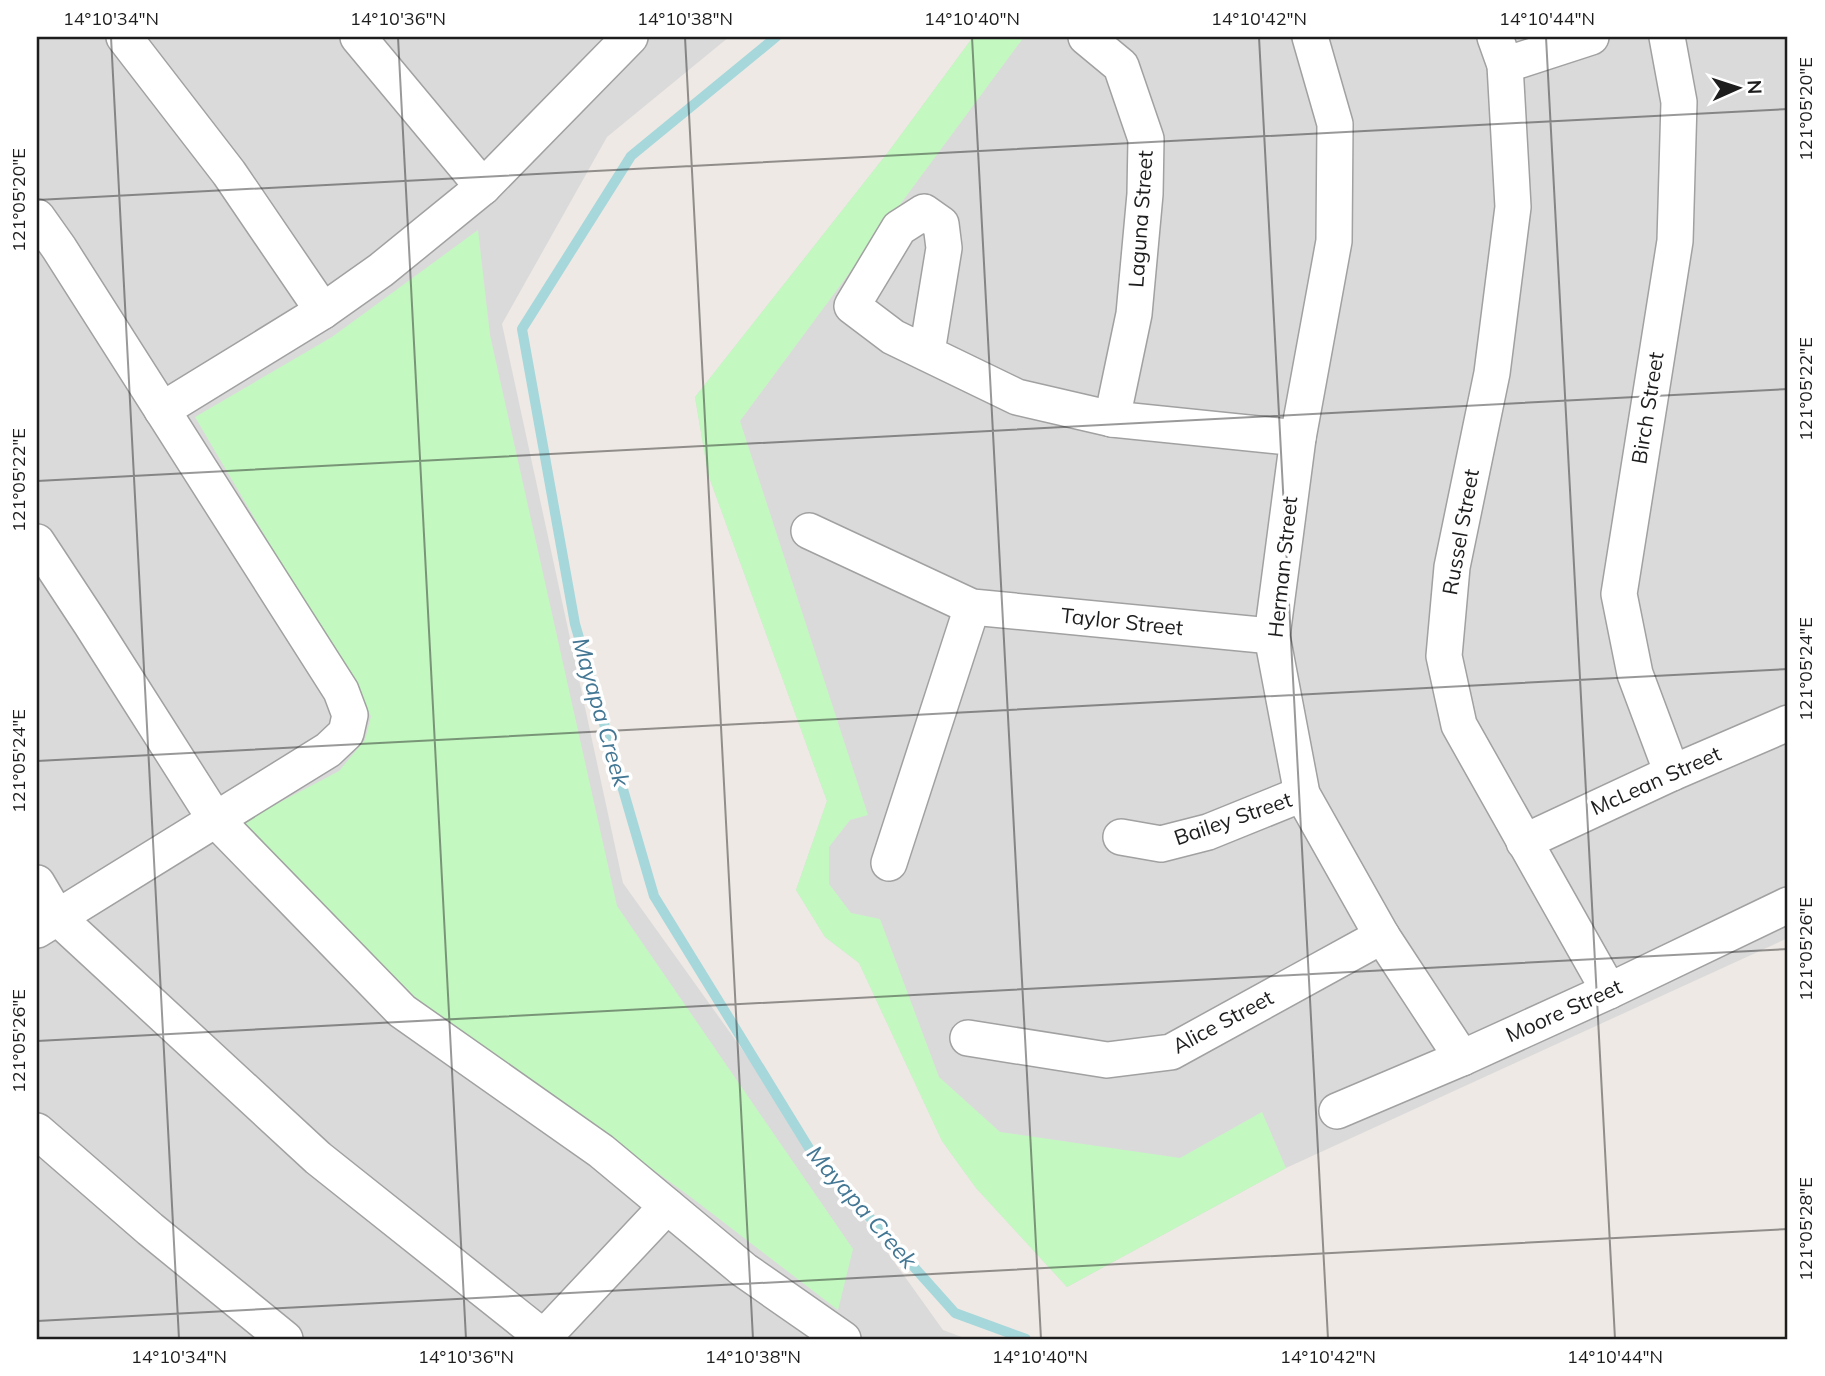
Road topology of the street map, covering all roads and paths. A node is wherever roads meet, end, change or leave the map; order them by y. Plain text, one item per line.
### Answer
1 (124, 37) edge
2 (358, 37) edge
3 (1086, 37) edge
4 (1310, 37) edge
5 (1591, 37) edge
6 (1667, 37) edge
7 (621, 40) edge
8 (1500, 51) edge
9 (483, 187) junction
10 (37, 216) edge
11 (48, 257) edge
12 (323, 311) junction
13 (927, 352) dead end
14 (162, 410) junction
15 (1112, 419) junction
16 (1298, 438) junction
17 (809, 531) dead end
18 (37, 542) edge
19 (972, 607) junction
20 (1272, 636) junction
21 (1788, 723) edge
22 (1672, 773) junction
23 (1303, 794) junction
24 (215, 819) junction
25 (1121, 837) dead end
26 (1524, 842) junction
27 (888, 863) dead end
28 (37, 883) edge
29 (1788, 905) edge
30 (47, 924) edge
31 (1382, 936) junction
32 (1609, 991) junction
33 (968, 1038) dead end
34 (1462, 1058) junction
35 (1337, 1111) dead end
36 (37, 1131) edge
37 (667, 1206) junction
38 (829, 1335) edge
39 (543, 1338) edge
40 (285, 1339) edge

1 - 12 street
2 - 9 street
3 - 15 street, Laguna Street
4 - 16 street, Herman Street
5 - 8 street
6 - 22 street, Birch Street
7 - 9 street
8 - 26 street, Russel Street
9 - 12 street
10 - 11 street
11 - 14 street
12 - 14 street
13 - 15 street
14 - 24 street
15 - 16 street
16 - 20 street, Herman Street
17 - 19 street, Taylor Street
18 - 24 street
19 - 20 street, Taylor Street
19 - 27 street
20 - 23 street, Herman Street
21 - 22 street, McLean Street
22 - 26 street, McLean Street
23 - 25 street, Bailey Street
23 - 31 street, Herman Street
24 - 30 street
24 - 37 street
26 - 32 street, Russel Street
28 - 30 street
29 - 32 street, Moore Street
30 - 39 street
31 - 33 street, Alice Street
31 - 34 street, Herman Street
32 - 34 street, Moore Street
34 - 35 street, Moore Street
36 - 40 street
37 - 38 street
37 - 39 street

